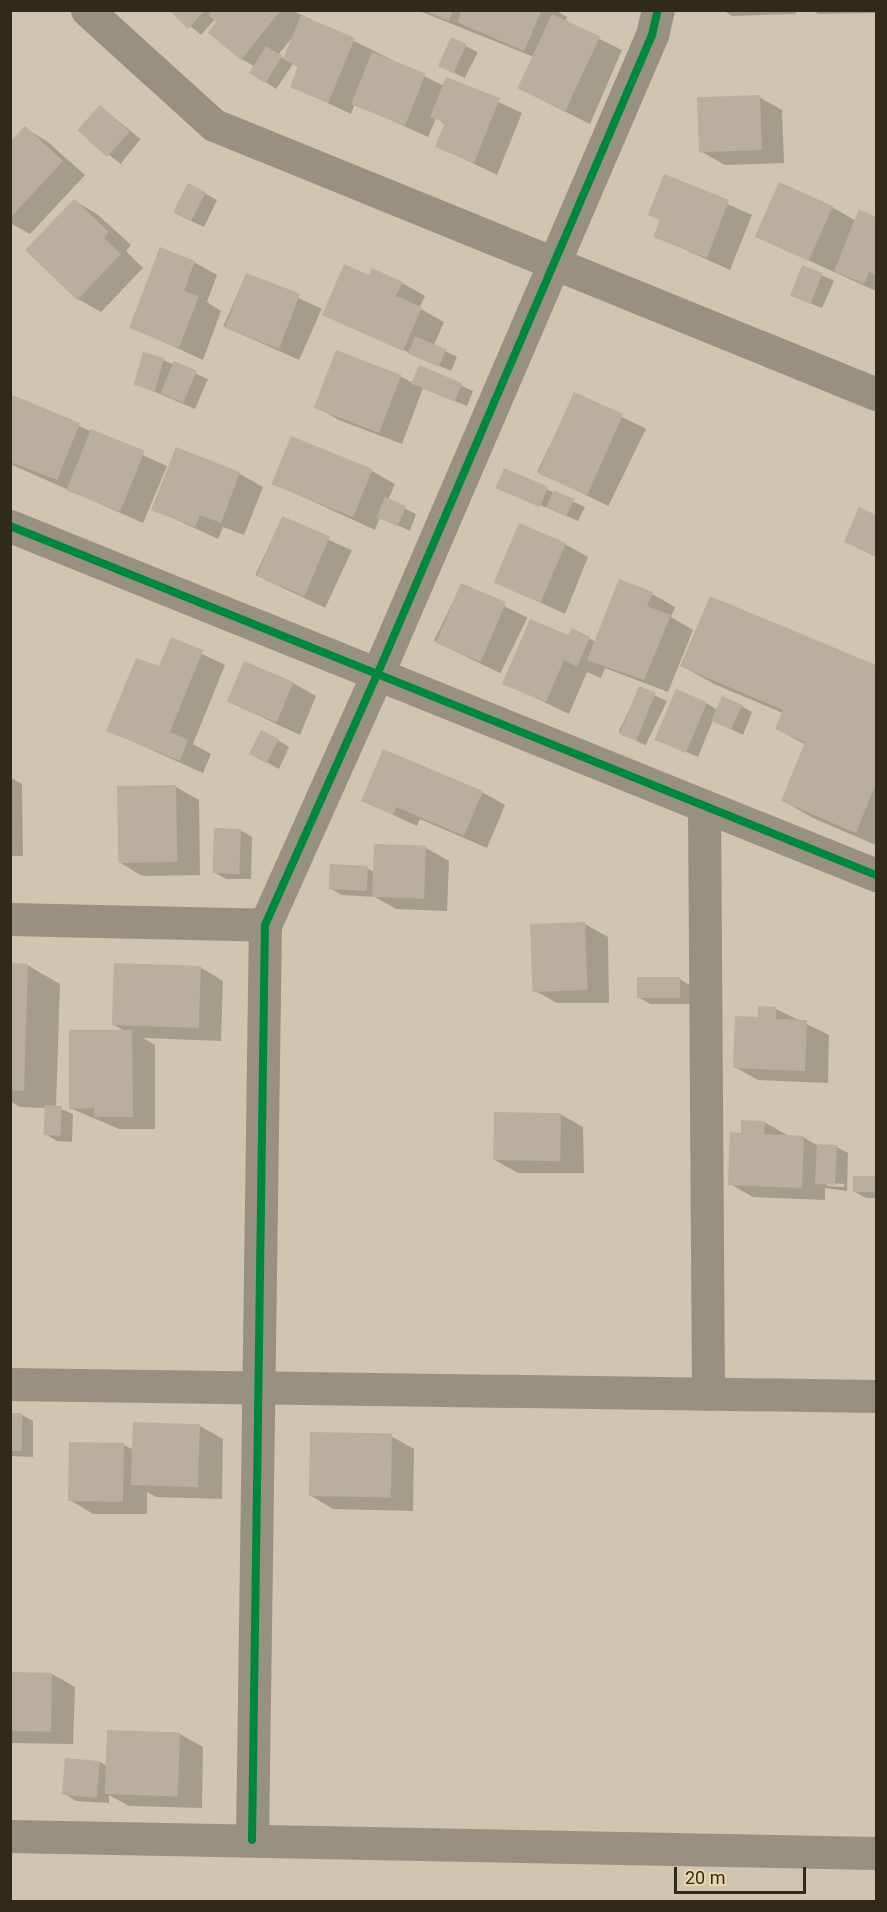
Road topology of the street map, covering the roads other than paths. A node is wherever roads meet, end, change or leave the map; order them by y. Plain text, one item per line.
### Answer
1 (87, 10) edge
2 (658, 10) edge
3 (554, 264) junction
4 (876, 394) edge
5 (10, 526) edge
6 (377, 675) junction
7 (704, 806) junction
8 (876, 875) edge
9 (10, 919) edge
10 (265, 925) junction
11 (10, 1384) edge
12 (257, 1389) junction
13 (708, 1394) junction
14 (876, 1396) edge
15 (10, 1836) edge
16 (252, 1840) junction
17 (876, 1852) edge

1 - 3 street
2 - 3 street
3 - 4 street
3 - 6 street
5 - 6 street
6 - 7 street
6 - 10 street
7 - 8 street
7 - 13 street
9 - 10 street
10 - 12 street
11 - 12 street
12 - 13 street
12 - 16 street
13 - 14 street
15 - 16 street
16 - 17 street

